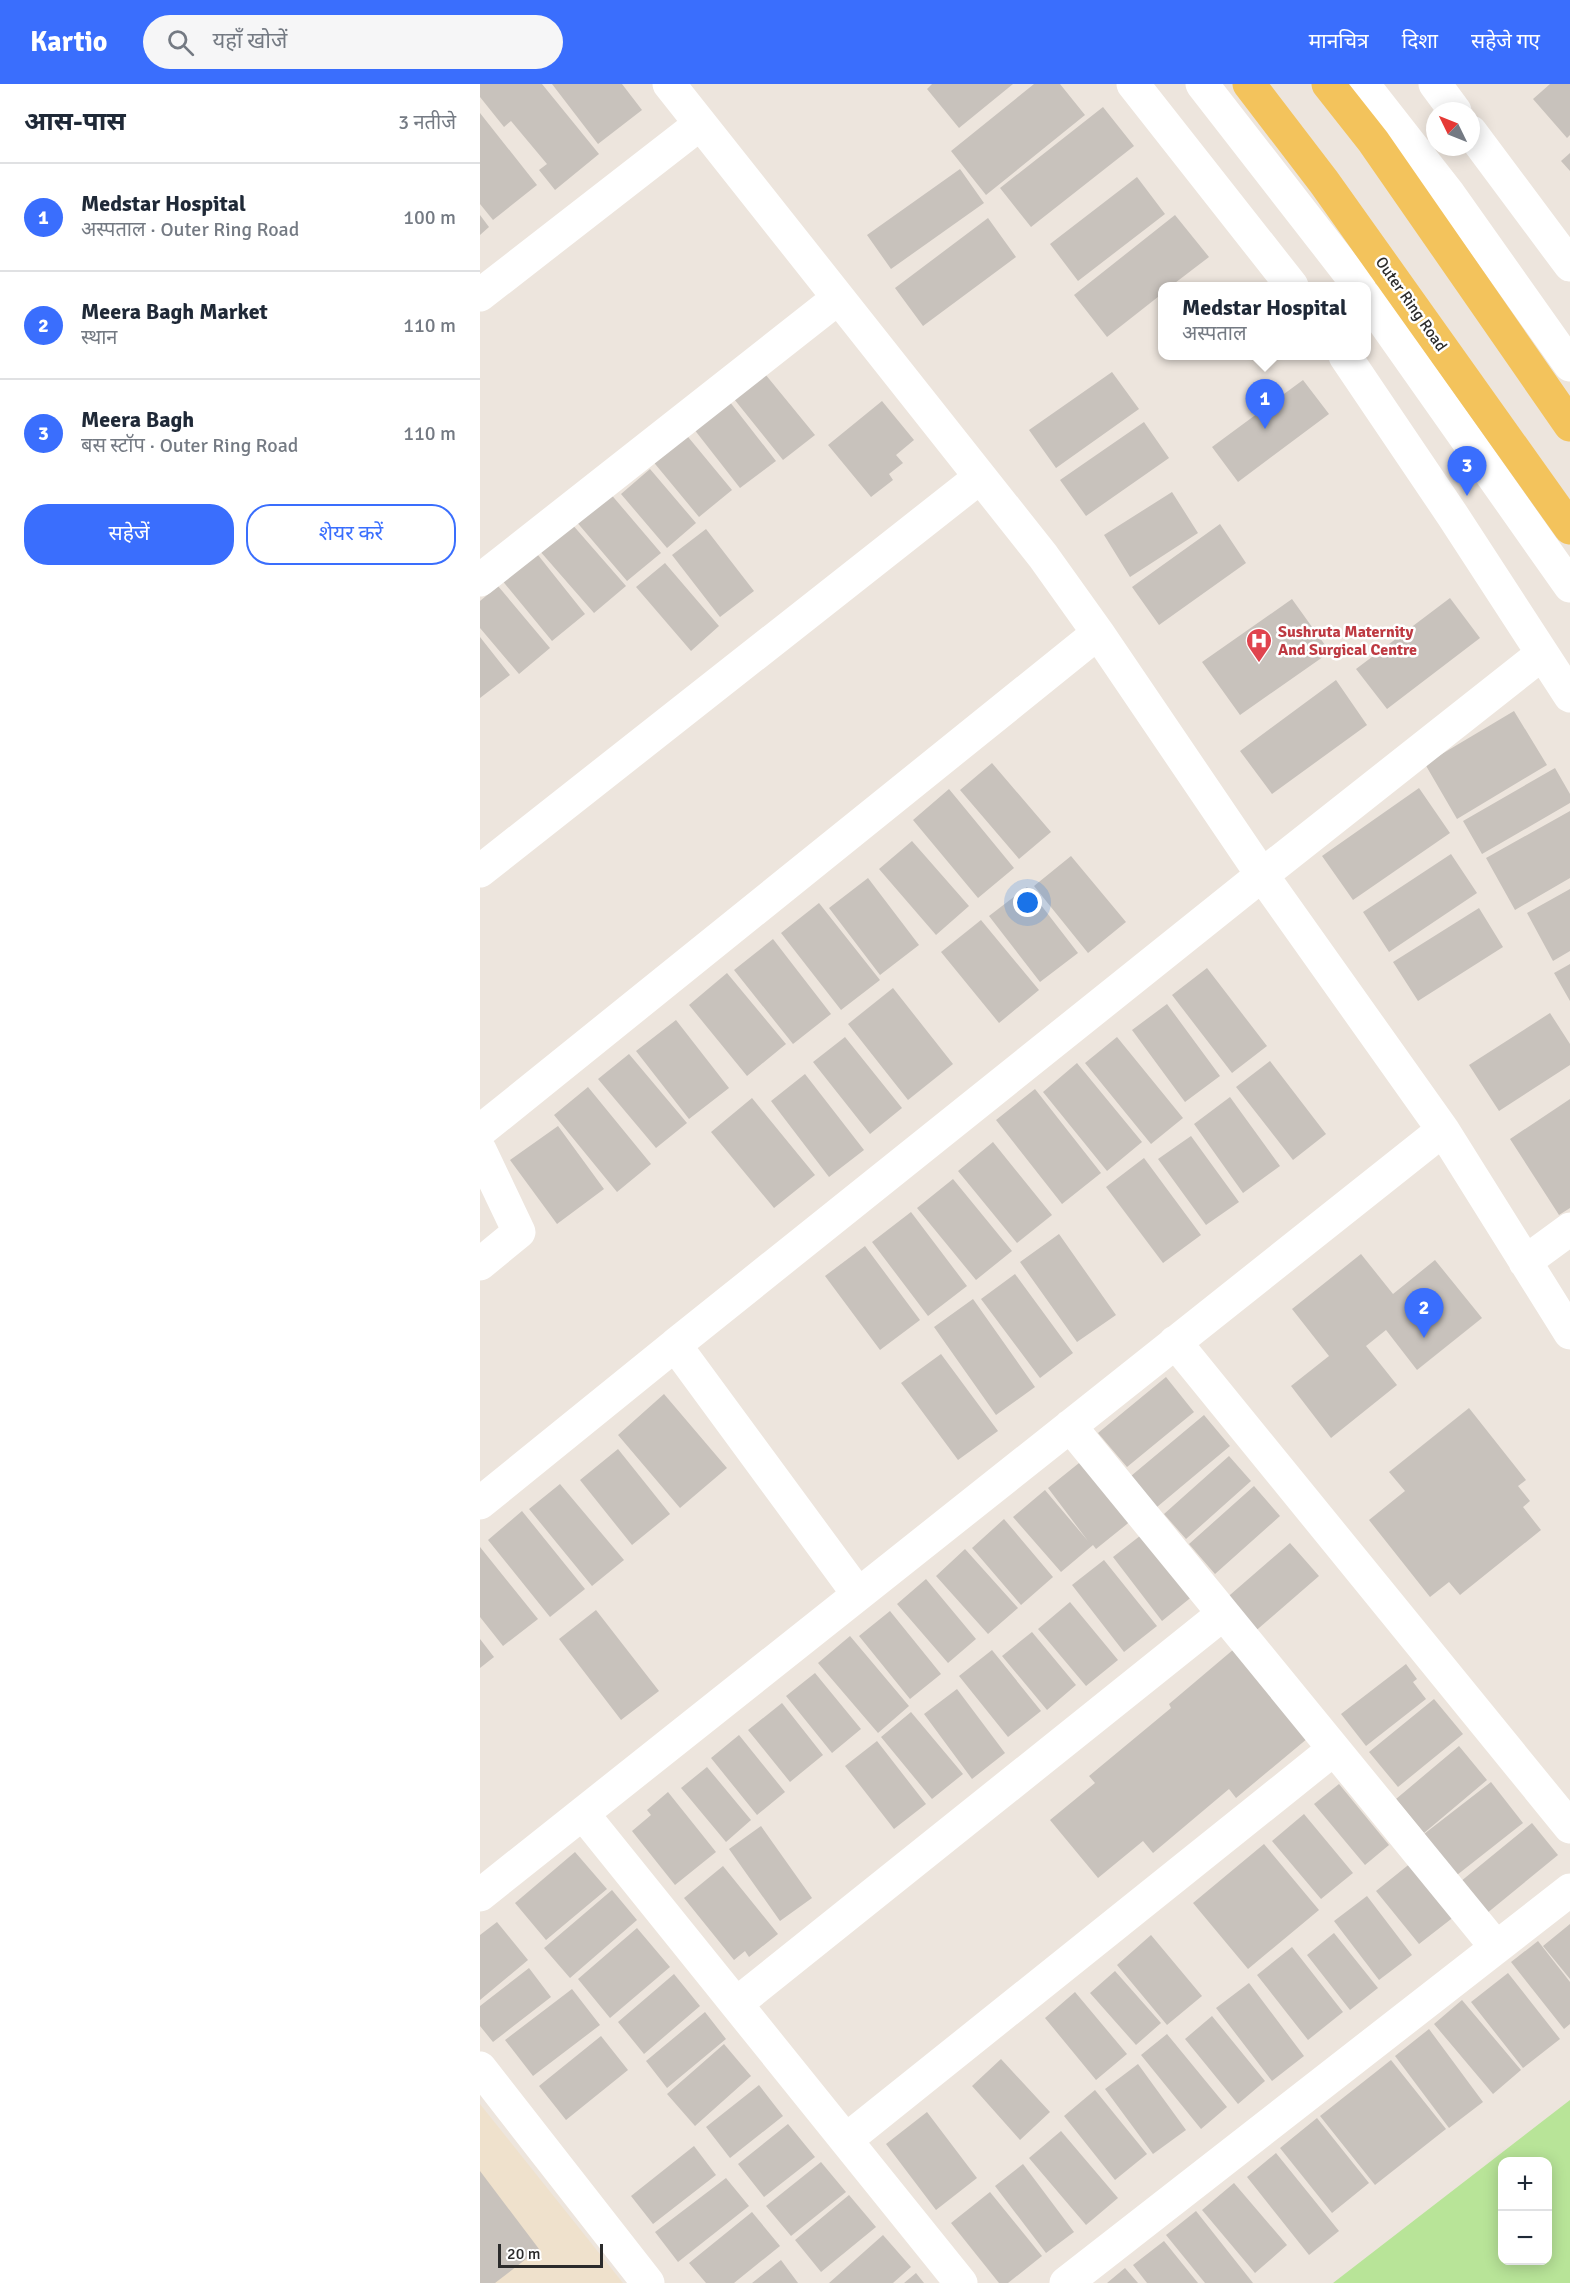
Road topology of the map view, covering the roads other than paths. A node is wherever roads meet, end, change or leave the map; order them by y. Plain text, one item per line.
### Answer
1 (669, 84) edge
2 (1133, 84) edge
3 (1249, 84) edge
4 (1328, 84) edge
5 (1363, 84) edge
6 (1435, 84) edge
7 (1214, 89) edge
8 (1448, 102) edge
9 (700, 124) junction
10 (1480, 144) edge
11 (1570, 265) edge
12 (1289, 282) edge
13 (1356, 282) edge
14 (480, 295) edge
15 (837, 298) junction
16 (1371, 304) edge
17 (1348, 360) edge
18 (1570, 365) edge
19 (1570, 425) edge
20 (979, 478) junction
21 (1570, 528) edge
22 (480, 580) edge
23 (1570, 586) edge
24 (1098, 633) junction
25 (1542, 654) junction
26 (1570, 696) edge
27 (480, 871) edge
28 (1262, 875) junction
29 (1443, 1130) junction
30 (480, 1131) edge
31 (480, 1150) edge
32 (1570, 1229) edge
33 (1525, 1262) junction
34 (480, 1264) edge
35 (1570, 1333) edge
36 (1175, 1342) junction
37 (675, 1345) junction
38 (1070, 1426) junction
39 (480, 1503) edge
40 (858, 1594) junction
41 (1223, 1614) junction
42 (1334, 1749) junction
43 (583, 1814) junction
44 (1570, 1827) edge
45 (1570, 1890) edge
46 (480, 1895) edge
47 (1496, 1947) junction
48 (736, 2004) junction
49 (480, 2068) edge
50 (846, 2140) junction
51 (648, 2283) edge
52 (961, 2283) edge
53 (1066, 2283) edge

1 - 9 street
2 - 12 street
3 - 21 main road, Outer Ring Road
4 - 19 main road
5 - 18 street
6 - 8 street
7 - 13 street, Outer Ring Road
9 - 14 street
9 - 15 street
10 - 11 street
15 - 20 street
15 - 22 street
16 - 23 street, Outer Ring Road
17 - 25 street
20 - 24 street
20 - 27 street
24 - 28 street
24 - 30 street
25 - 26 street
25 - 28 street
28 - 29 street
28 - 37 street
29 - 33 street
29 - 36 street
31 - 34 street
32 - 33 street
33 - 35 street
36 - 38 street
36 - 44 street
37 - 39 street
37 - 40 street
38 - 40 street
38 - 41 street
40 - 43 street
41 - 42 street
41 - 48 street
42 - 47 street
42 - 50 street
43 - 46 street
43 - 48 street
45 - 47 street
47 - 53 street
48 - 50 street
49 - 51 street
50 - 52 street

